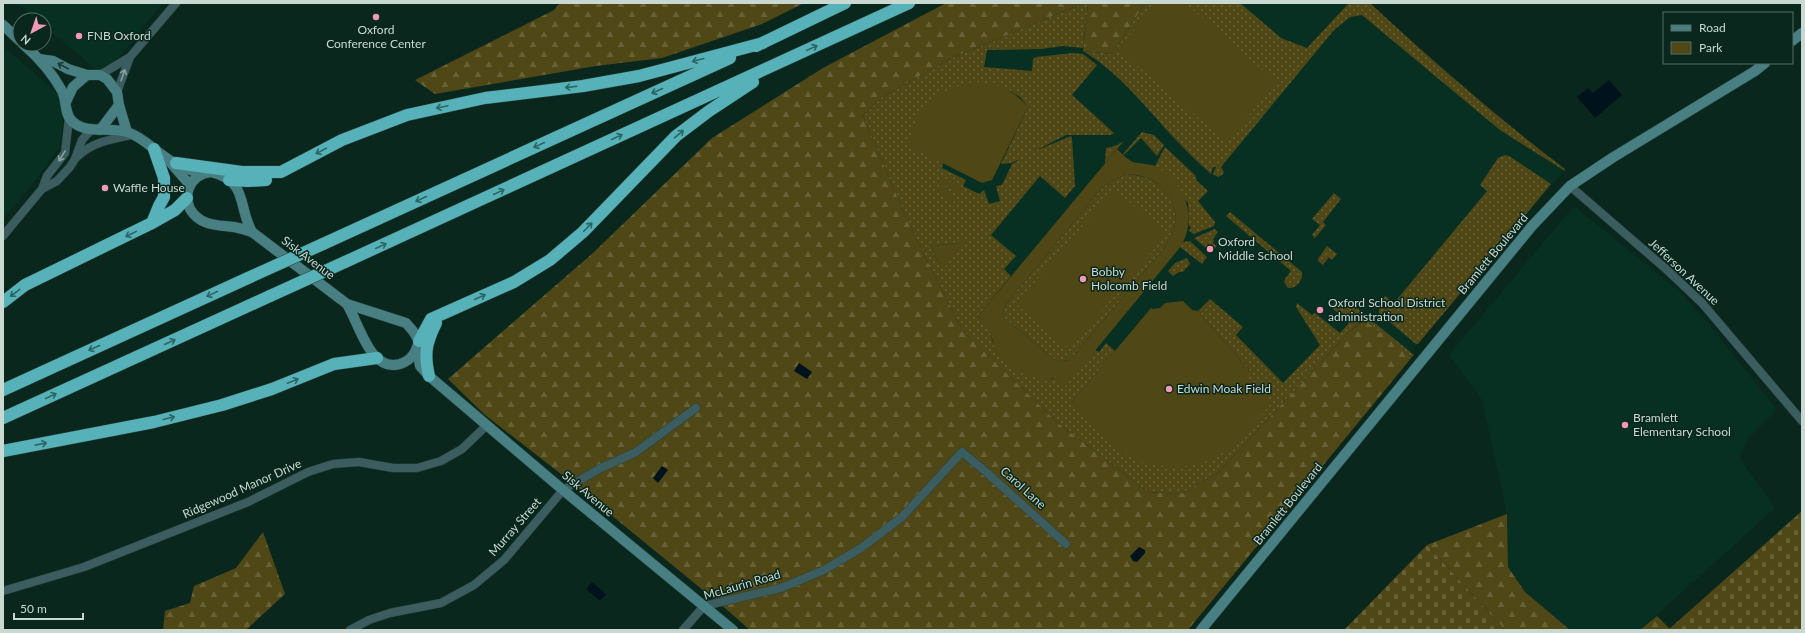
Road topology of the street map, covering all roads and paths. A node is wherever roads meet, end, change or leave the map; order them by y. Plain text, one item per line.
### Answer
1 (176, 3) edge
2 (845, 3) edge
3 (909, 3) edge
4 (3, 25) edge
5 (12, 33) edge
6 (1802, 33) edge
7 (1793, 40) edge
8 (763, 43) junction
9 (32, 52) edge
10 (130, 58) junction
11 (39, 59) junction
12 (786, 60) junction
13 (1764, 64) edge
14 (100, 75) junction
15 (87, 76) junction
16 (117, 92) junction
17 (66, 102) junction
18 (119, 105) junction
19 (69, 118) junction
20 (95, 130) junction
21 (130, 133) junction
22 (154, 149) junction
23 (76, 159) junction
24 (171, 160) junction
25 (281, 172) junction
26 (201, 174) junction
27 (229, 180) junction
28 (190, 185) junction
29 (1570, 186) junction
30 (42, 189) junction
31 (187, 198) junction
32 (152, 223) junction
33 (252, 232) junction
34 (3, 236) edge
35 (3, 302) edge
36 (348, 304) junction
37 (444, 313) junction
38 (418, 345) junction
39 (377, 358) junction
40 (399, 364) junction
41 (429, 376) junction
42 (3, 390) edge
43 (696, 408) dead end
44 (3, 418) edge
45 (1802, 421) edge
46 (486, 426) junction
47 (3, 451) edge
48 (962, 452) joint
49 (563, 490) junction
50 (1066, 544) dead end
51 (3, 591) edge
52 (704, 606) junction
53 (350, 630) edge
54 (683, 630) edge
55 (733, 630) edge
56 (1201, 630) edge

1 - 10 street
2 - 8 highway
12 -> 3 highway
4 - 5 street
6 - 7 street
8 -> 25 highway
8 -> 42 highway, bridge
9 - 11 street
10 - 14 street
16 -> 10 street
15 -> 11 street
11 - 17 street
37 -> 12 highway
44 -> 12 highway, bridge
13 - 29 street, Bramlett Boulevard
14 - 15 street
14 - 16 street
15 - 17 street
16 - 18 street
17 - 19 street
18 - 20 street
18 - 21 street
19 - 20 street
19 -> 30 street
20 - 21 street
20 - 23 street
21 - 22 street
21 - 23 street
22 - 24 street
22 - 32 highway
23 - 30 street
24 - 25 highway
24 - 26 street
24 - 28 street
25 - 27 highway
26 - 27 street
26 - 28 street
27 - 33 street
28 - 31 street
29 - 45 street, Jefferson Avenue
29 - 56 street, Bramlett Boulevard
30 - 34 street
31 - 32 highway
31 - 33 street, Sisk Avenue
32 -> 35 highway
33 - 36 street, Sisk Avenue
36 - 38 street, Sisk Avenue
36 - 39 street, Sisk Avenue
37 - 38 highway
37 - 41 highway
38 - 40 street
38 - 41 street, Sisk Avenue
39 - 40 street, Sisk Avenue
47 -> 39 highway
40 - 41 street, Sisk Avenue
41 - 46 street, Sisk Avenue
43 - 49 street, Murray Street
46 - 49 street, Sisk Avenue
46 - 51 street, Ridgewood Manor Drive
48 - 50 street, Carol Lane
48 - 52 street, McLaurin Road
49 - 52 street, Sisk Avenue
49 - 53 street, Murray Street
52 - 54 street, McLaurin Road
52 - 55 street, Sisk Avenue

